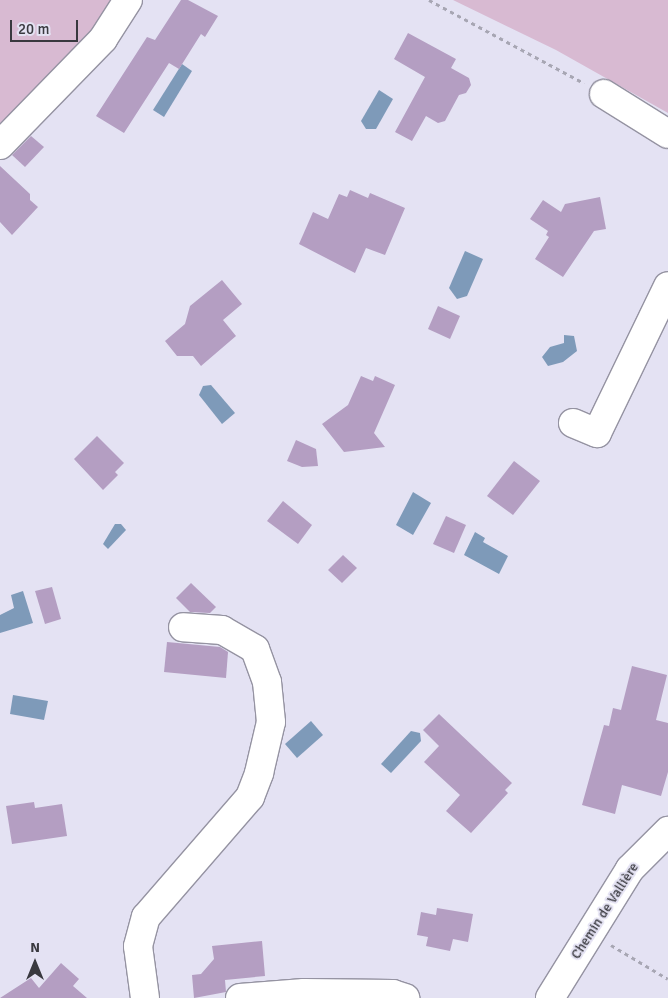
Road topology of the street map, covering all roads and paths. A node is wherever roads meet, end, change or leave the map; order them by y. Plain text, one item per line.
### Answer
1 (128, 0) edge
2 (429, 0) edge
3 (604, 94) joint
4 (668, 134) edge
5 (0, 145) edge
6 (668, 286) edge
7 (573, 423) dead end
8 (183, 627) dead end
9 (668, 831) edge
10 (589, 932) junction
11 (668, 978) edge
12 (145, 998) edge
13 (240, 998) edge
14 (405, 998) edge
15 (550, 998) edge

1 - 5 street
2 - 3 path
3 - 4 street
6 - 7 street
8 - 12 street
9 - 10 street, Chemin de Vallière
10 - 11 path
10 - 15 street, Chemin de Vallière
13 - 14 street

